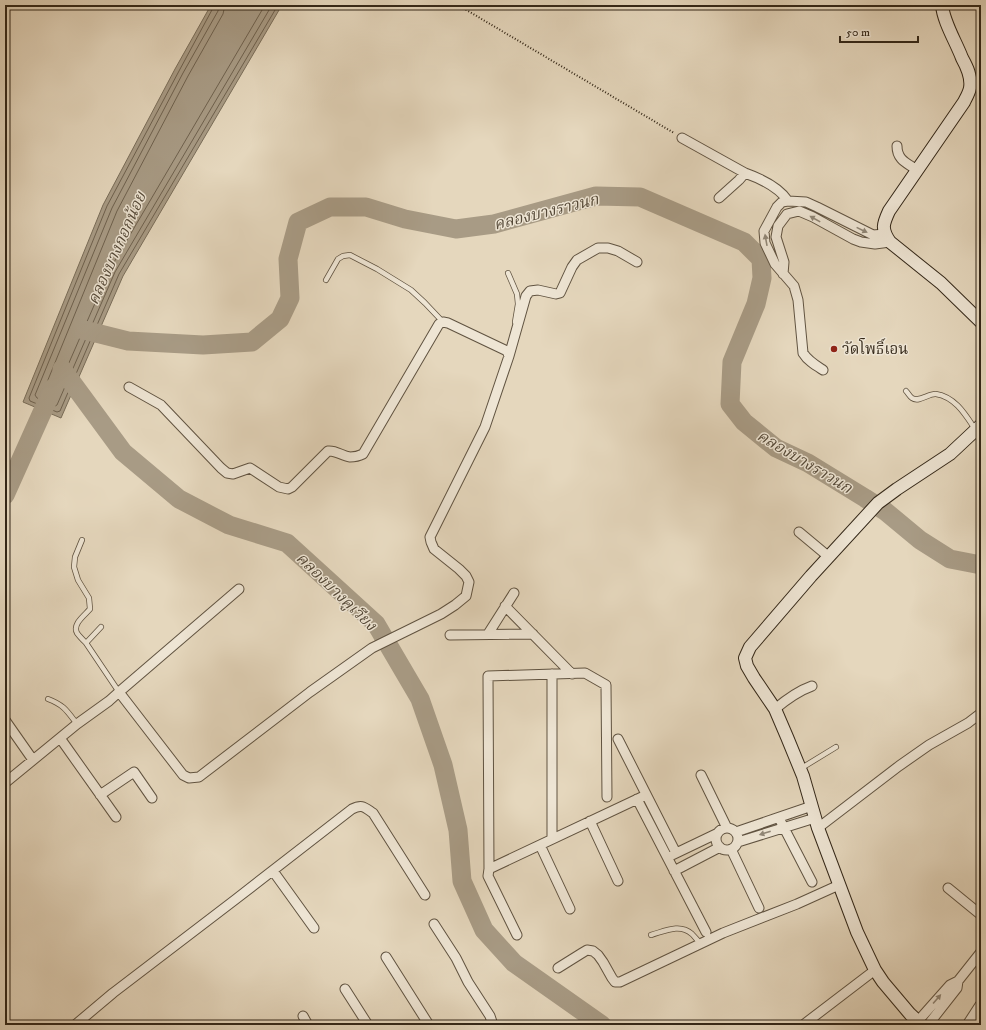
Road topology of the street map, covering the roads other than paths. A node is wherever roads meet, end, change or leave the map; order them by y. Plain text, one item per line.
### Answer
1 (942, 5) edge
2 (682, 138) road end
3 (898, 146) dead end
4 (917, 170) junction
5 (744, 173) junction
6 (719, 198) dead end
7 (788, 200) junction
8 (887, 238) junction
9 (637, 262) dead end
10 (508, 273) dead end
11 (784, 274) junction
12 (326, 280) dead end
13 (443, 322) junction
14 (981, 322) edge
15 (516, 332) junction
16 (509, 356) junction
17 (823, 370) dead end
18 (129, 387) dead end
19 (906, 391) dead end
20 (979, 428) edge
21 (799, 532) dead end
22 (82, 540) dead end
23 (829, 557) junction
24 (239, 590) dead end
25 (514, 593) dead end
26 (506, 606) junction
27 (101, 627) dead end
28 (488, 634) junction
29 (533, 634) junction
30 (450, 635) dead end
31 (86, 643) junction
32 (552, 674) junction
33 (572, 674) junction
34 (812, 686) dead end
35 (119, 692) junction
36 (48, 699) dead end
37 (775, 709) junction
38 (981, 713) edge
39 (5, 720) edge
40 (77, 724) junction
41 (60, 738) junction
42 (618, 739) dead end
43 (836, 747) dead end
44 (33, 760) junction
45 (800, 769) junction
46 (701, 775) dead end
47 (5, 783) edge
48 (100, 794) junction
49 (646, 795) junction
50 (606, 797) dead end
51 (152, 798) dead end
52 (637, 799) junction
53 (116, 817) dead end
54 (815, 817) junction
55 (778, 818) junction
56 (590, 821) junction
57 (783, 827) junction
58 (727, 828) junction
59 (736, 832) junction
60 (718, 833) junction
61 (552, 839) junction
62 (738, 842) junction
63 (540, 845) junction
64 (720, 847) junction
65 (731, 849) junction
66 (672, 855) junction
67 (489, 869) junction
68 (674, 870) junction
69 (273, 871) junction
70 (618, 881) dead end
71 (812, 882) dead end
72 (839, 885) junction
73 (948, 888) dead end
74 (425, 895) dead end
75 (759, 908) dead end
76 (570, 909) dead end
77 (981, 915) edge
78 (434, 924) dead end
79 (314, 928) dead end
80 (706, 932) dead end
81 (517, 935) dead end
82 (651, 935) dead end
83 (701, 944) junction
84 (981, 952) edge
85 (386, 957) dead end
86 (558, 968) dead end
87 (875, 970) junction
88 (345, 989) dead end
89 (980, 1005) edge
90 (303, 1016) dead end
91 (923, 1024) edge
92 (75, 1025) edge
93 (308, 1025) edge
94 (368, 1025) edge
95 (429, 1025) edge
96 (493, 1025) edge
97 (803, 1025) edge
98 (967, 1025) edge

1 - 4 street
2 - 5 street
3 - 4 street
4 - 8 street
5 - 6 street
5 - 7 street
7 -> 8 street
11 -> 7 street
8 -> 11 street
8 - 14 street
9 - 15 street
10 - 15 lane
11 - 17 street
12 - 13 lane
13 - 16 street
13 - 18 street
15 - 16 street
16 - 35 street
19 - 20 lane
20 - 23 street
21 - 23 street
22 - 31 lane
23 - 37 street
24 - 35 street
25 - 26 street
26 - 28 street
26 - 29 street
27 - 31 lane
28 - 29 street
28 - 30 street
29 - 33 street
31 - 35 lane
32 - 33 street
32 - 61 street
32 - 67 street
33 - 50 street
34 - 37 street
35 - 40 street
36 - 40 lane
37 - 45 street
38 - 54 street
39 - 44 street
40 - 41 street
41 - 44 street
41 - 48 street
42 - 49 street
43 - 45 lane
44 - 47 street
45 - 54 street
46 - 58 street
48 - 51 street
48 - 53 street
49 - 52 street
49 - 66 street
52 - 56 street
52 - 66 street
54 - 55 street
54 - 57 street
54 - 72 street
55 - 57 street
55 - 59 street
56 - 61 street
56 - 70 street
57 -> 62 street
57 - 71 street
58 - 59 street
58 - 60 street
59 - 62 street
60 - 64 street
60 - 66 street
61 - 63 street
62 - 65 street
63 - 67 street
63 - 76 street
64 - 65 street
64 - 68 street
65 - 75 street
66 - 68 street
67 - 81 street
68 - 80 street
69 - 74 street
69 - 79 street
69 - 92 street
72 - 83 street
72 - 87 street
73 - 77 street
78 - 96 street
82 - 83 lane
83 - 86 street
84 - 91 street
85 - 95 street
87 - 91 street
87 - 97 street
88 - 94 street
89 - 98 street
90 - 93 street

